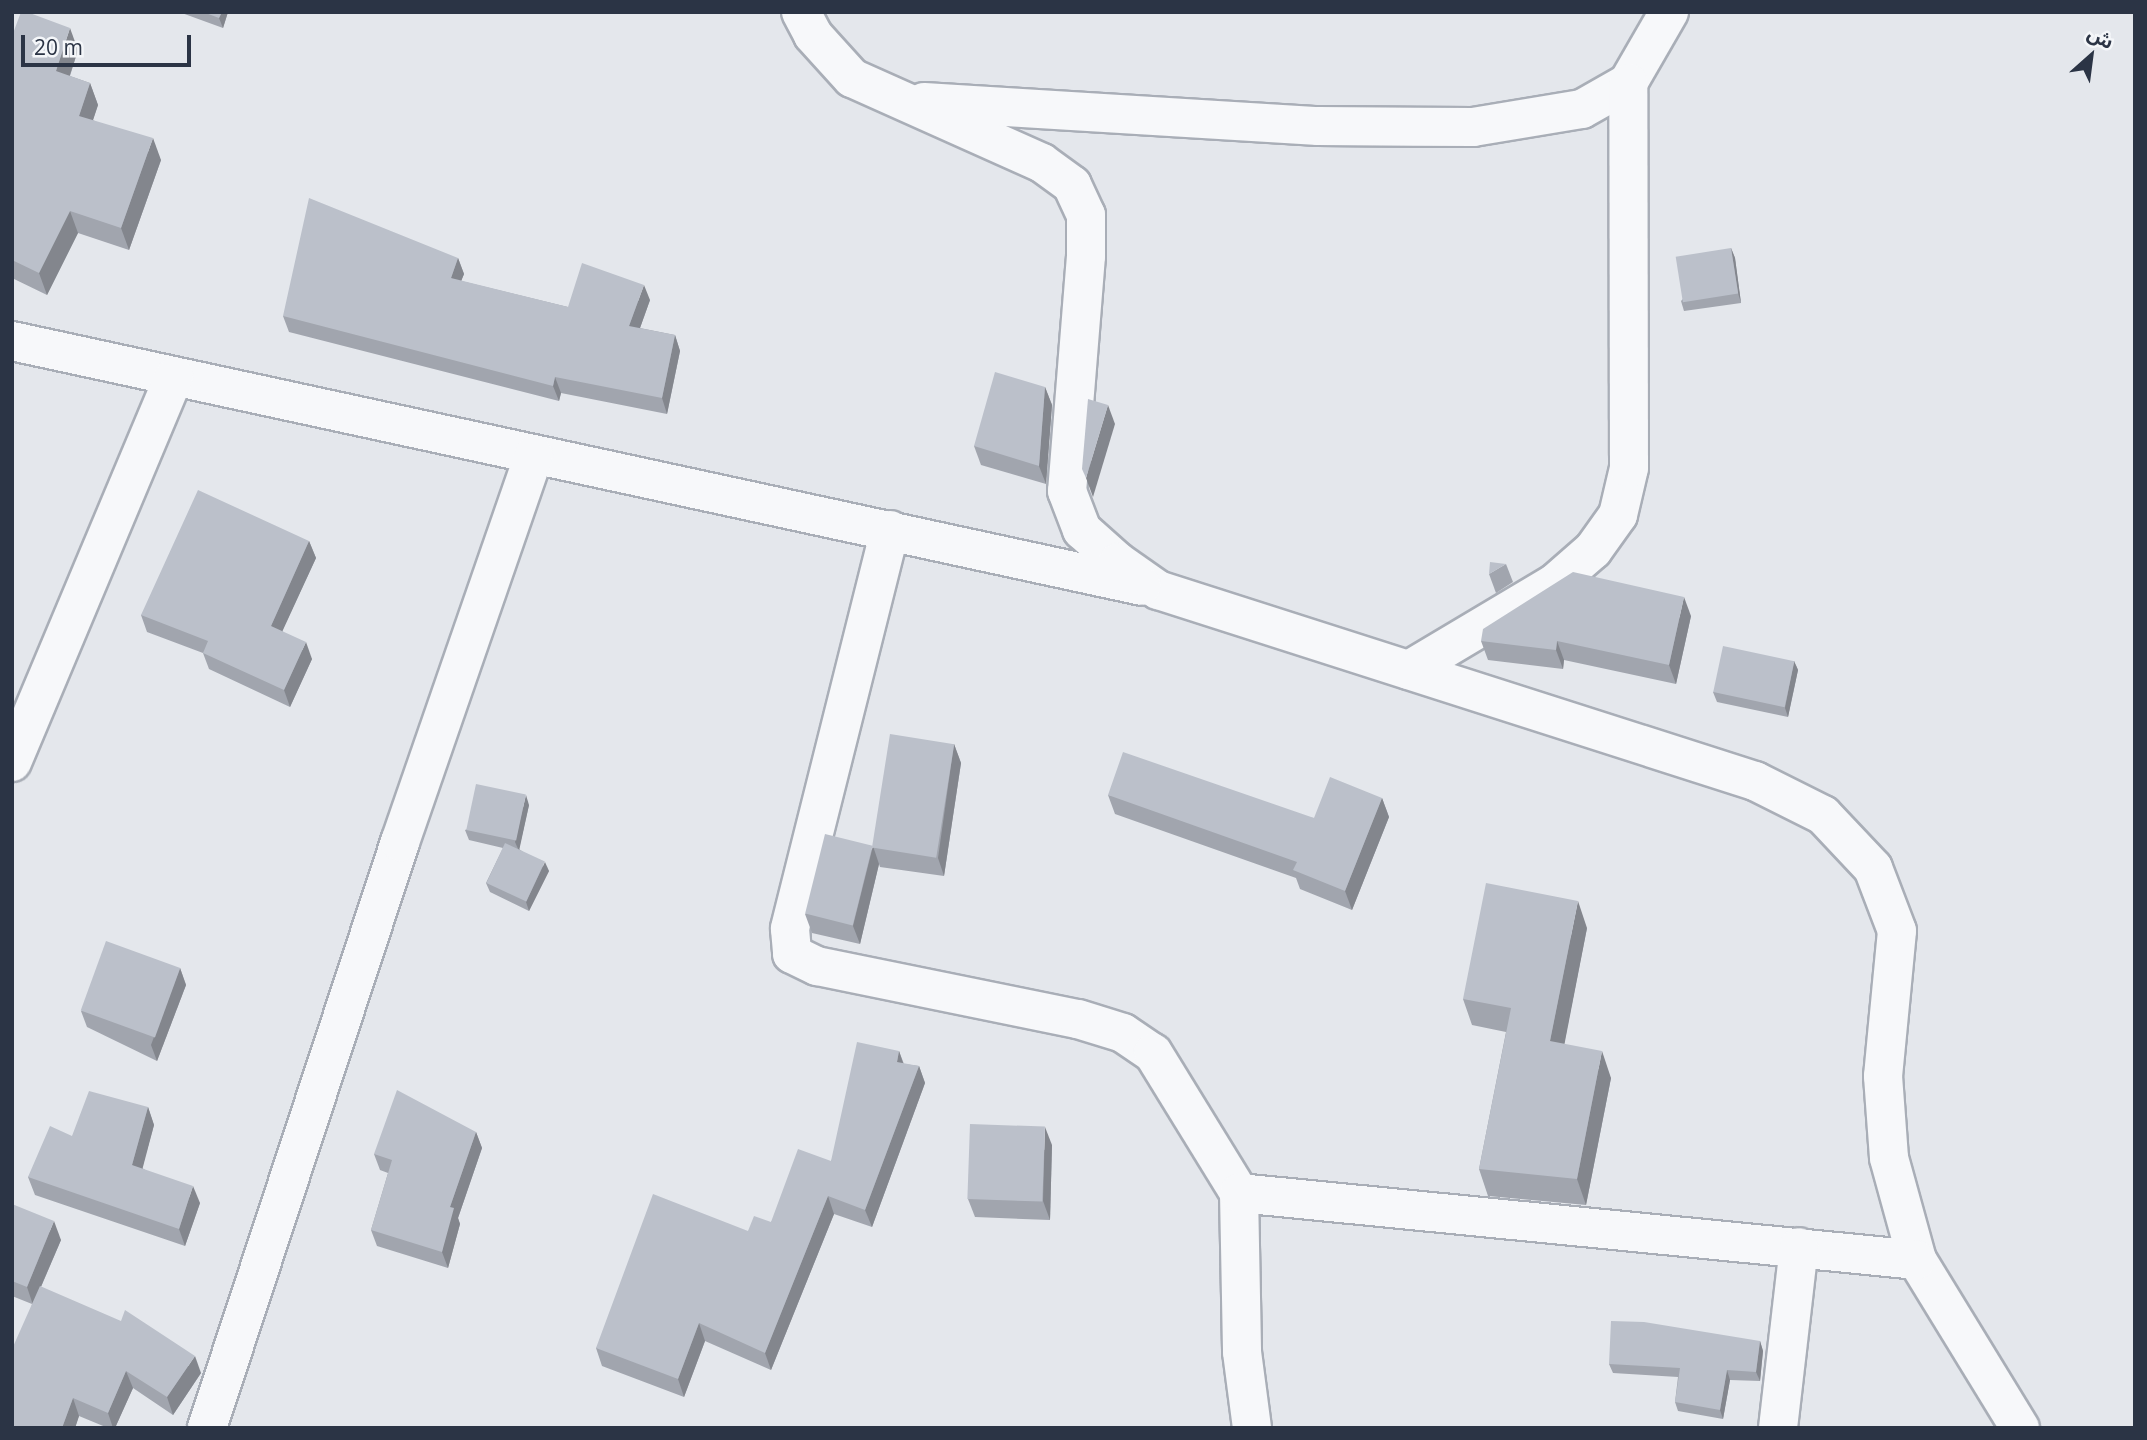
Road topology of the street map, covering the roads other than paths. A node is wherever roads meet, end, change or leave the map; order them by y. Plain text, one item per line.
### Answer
1 (801, 12) edge
2 (1669, 12) edge
3 (1628, 83) junction
4 (894, 100) junction
5 (12, 341) edge
6 (174, 377) junction
7 (534, 456) junction
8 (890, 530) junction
9 (1158, 590) junction
10 (1409, 670) junction
11 (12, 762) edge
12 (1239, 1193) junction
13 (1799, 1247) junction
14 (1917, 1260) junction
15 (207, 1428) edge
16 (1252, 1428) edge
17 (1778, 1428) edge
18 (2020, 1428) edge

1 - 4 street
2 - 3 street
3 - 4 street
3 - 10 street
4 - 9 street
5 - 6 street
6 - 7 street
6 - 11 street
7 - 8 street
7 - 15 street
8 - 9 street
8 - 12 street
9 - 10 street
10 - 14 street
12 - 13 street
12 - 16 street
13 - 14 street
13 - 17 street
14 - 18 street

